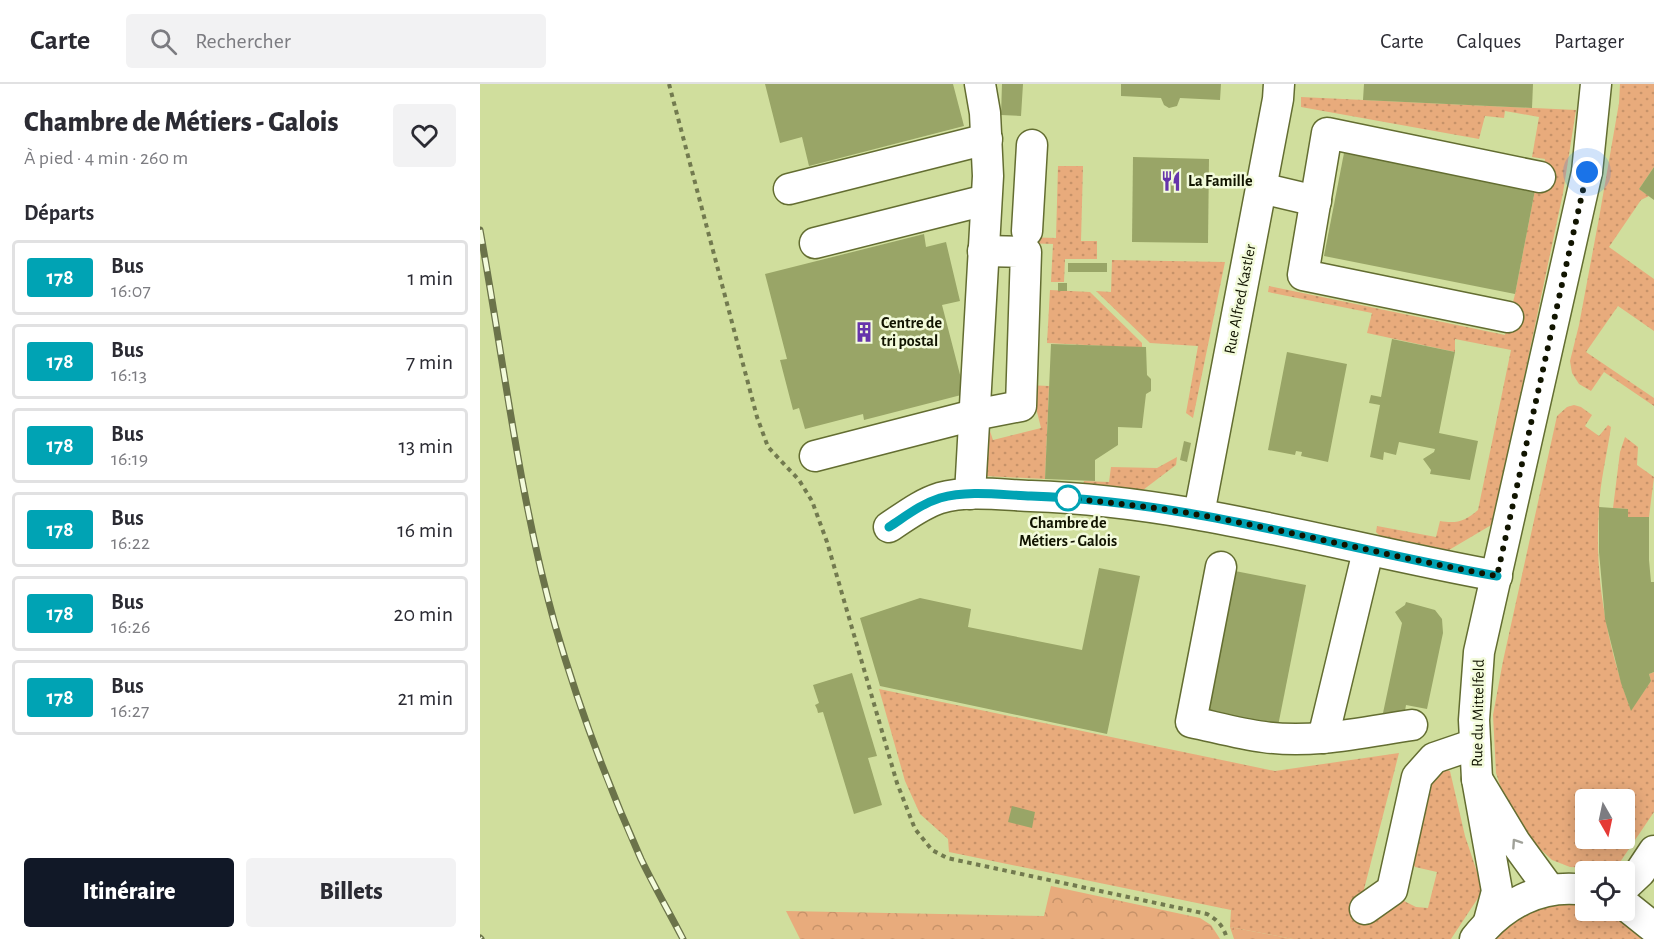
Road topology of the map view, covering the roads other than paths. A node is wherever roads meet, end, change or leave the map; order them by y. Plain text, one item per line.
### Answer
1 (980, 84) edge
2 (1279, 84) edge
3 (1596, 84) edge
4 (987, 139) junction
5 (1032, 145) dead end
6 (1540, 177) dead end
7 (1261, 188) junction
8 (789, 189) dead end
9 (1029, 189) junction
10 (986, 194) junction
11 (1316, 201) junction
12 (1027, 231) dead end
13 (815, 243) dead end
14 (983, 251) junction
15 (1508, 317) dead end
16 (974, 415) junction
17 (815, 456) dead end
18 (970, 494) junction
19 (1199, 514) junction
20 (889, 527) dead end
21 (1368, 551) junction
22 (1221, 567) dead end
23 (1497, 576) junction
24 (1412, 725) dead end
25 (1323, 738) junction
26 (1475, 744) junction
27 (1477, 779) junction
28 (1654, 850) edge
29 (1575, 890) edge
30 (1550, 891) junction
31 (1635, 894) edge
32 (1635, 900) edge
33 (1365, 909) dead end
34 (1654, 928) edge
35 (1482, 930) edge

1 - 4 street
2 - 7 street, Rue Alfred Kastler
3 - 23 street, Rue du Mittelfeld
4 - 8 street
4 - 10 street
5 - 9 street
6 - 11 street
7 - 11 street
7 - 19 street, Rue Alfred Kastler
9 - 10 street
9 - 12 street
10 - 13 street
10 - 14 street
11 - 15 street
14 - 16 street
14 - 16 street
16 - 17 street
16 - 18 street
18 - 19 street
18 - 20 street
19 - 21 street
21 - 23 street
21 - 25 street
22 - 25 street
23 - 26 street, Rue du Mittelfeld
24 - 25 street
26 - 27 street, Rue du Mittelfeld
26 - 33 street
30 -> 27 street, Rue du Mittelfeld
27 - 35 street, Rue du Mittelfeld
28 - 31 street
29 - 30 street
30 - 35 street
32 - 34 street

